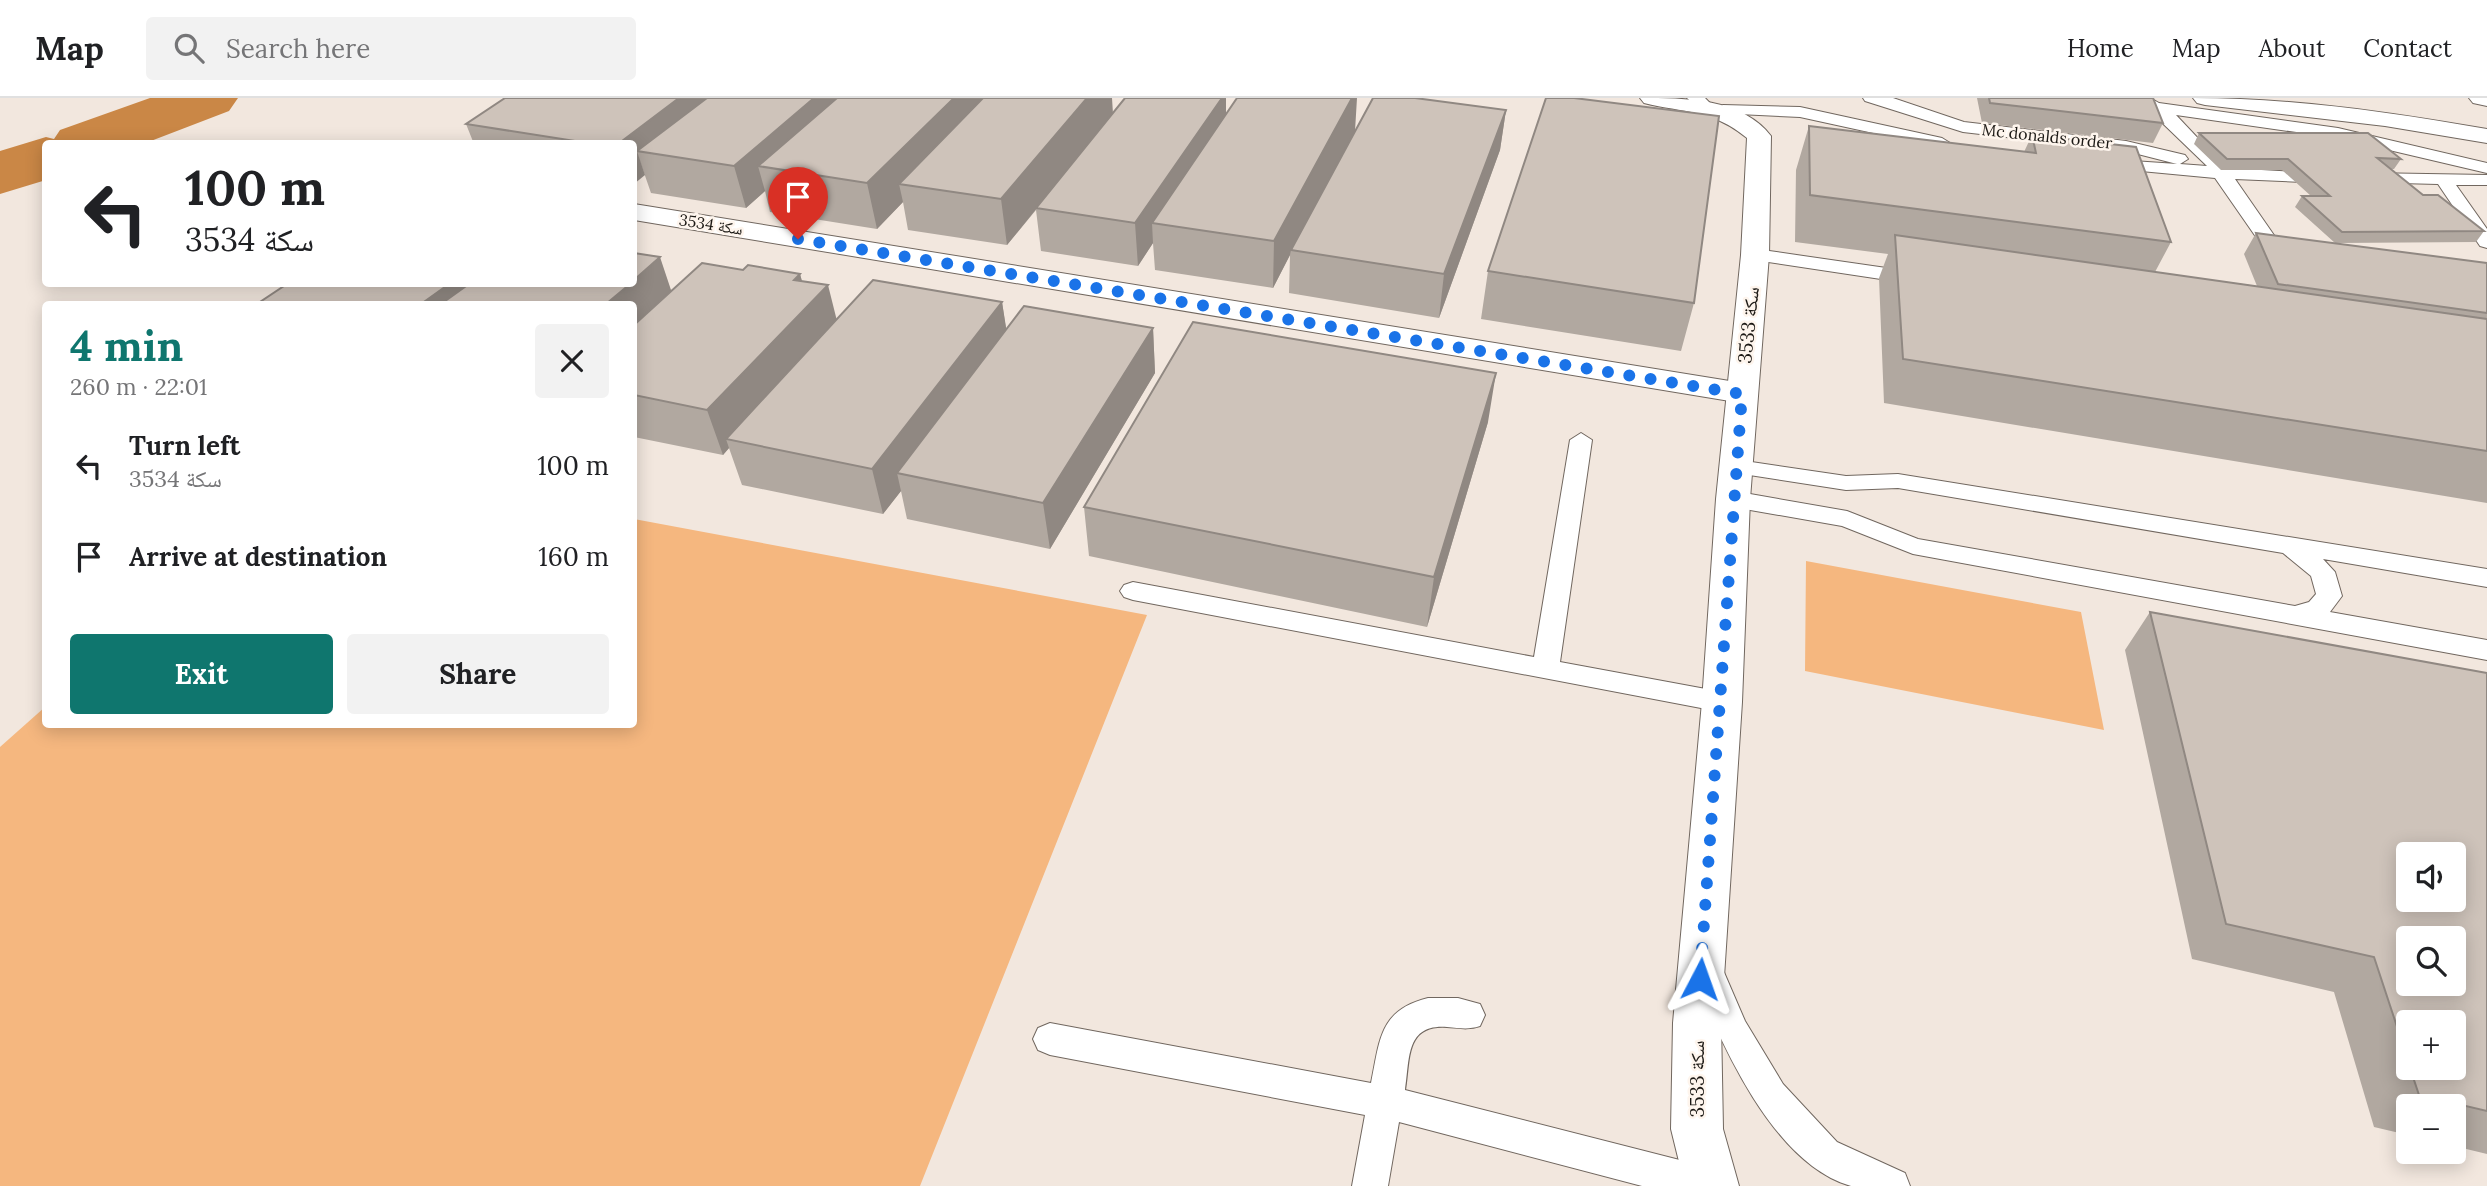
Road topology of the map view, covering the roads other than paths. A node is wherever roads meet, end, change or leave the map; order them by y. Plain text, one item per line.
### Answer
1 (1654, 98) edge
2 (1871, 98) edge
3 (2116, 98) edge
4 (2139, 98) edge
5 (2205, 98) edge
6 (2481, 98) edge
7 (1825, 99) edge
8 (2487, 99) edge
9 (2163, 103) edge
10 (1708, 104) edge
11 (1806, 113) junction
12 (2487, 136) edge
13 (1961, 146) edge
14 (2093, 162) edge
15 (2487, 168) edge
16 (2224, 174) junction
17 (2443, 179) junction
18 (2487, 180) edge
19 (637, 212) edge
20 (2487, 242) edge
21 (2312, 250) edge
22 (1755, 255) junction
23 (1935, 281) edge
24 (1742, 394) junction
25 (1581, 440) dead end
26 (1735, 483) junction
27 (2285, 545) junction
28 (2487, 578) edge
29 (1133, 591) dead end
30 (2296, 615) junction
31 (2487, 650) edge
32 (1546, 668) junction
33 (1722, 702) junction
34 (1702, 957) junction
35 (1468, 1015) dead end
36 (1049, 1039) dead end
37 (1385, 1102) junction
38 (1370, 1186) edge
39 (1711, 1186) edge
40 (1892, 1186) edge

1 - 10 main road
2 - 16 lane, Mc donalds order
3 - 9 lane
4 - 9 lane
5 - 12 main road
6 - 8 main road
7 - 11 lane
9 - 15 lane
9 - 16 lane
10 - 11 lane
10 - 22 main road, سكة 3533
11 - 13 lane
14 - 16 lane
16 - 17 lane
16 - 21 lane
17 - 18 lane
17 - 20 lane
19 - 24 main road, سكة 3534
22 - 23 lane
22 - 24 main road, سكة 3533
24 - 26 main road, سكة 3533
25 - 32 lane
26 - 27 lane
26 - 30 lane
26 - 33 main road, سكة 3533
27 - 28 lane
27 - 30 lane
29 - 32 lane
30 - 31 lane
32 - 33 lane
33 - 34 main road, سكة 3533
34 - 39 main road, سكة 3533
34 - 40 lane
35 - 37 lane
36 - 37 lane
37 - 38 lane
37 - 39 lane

